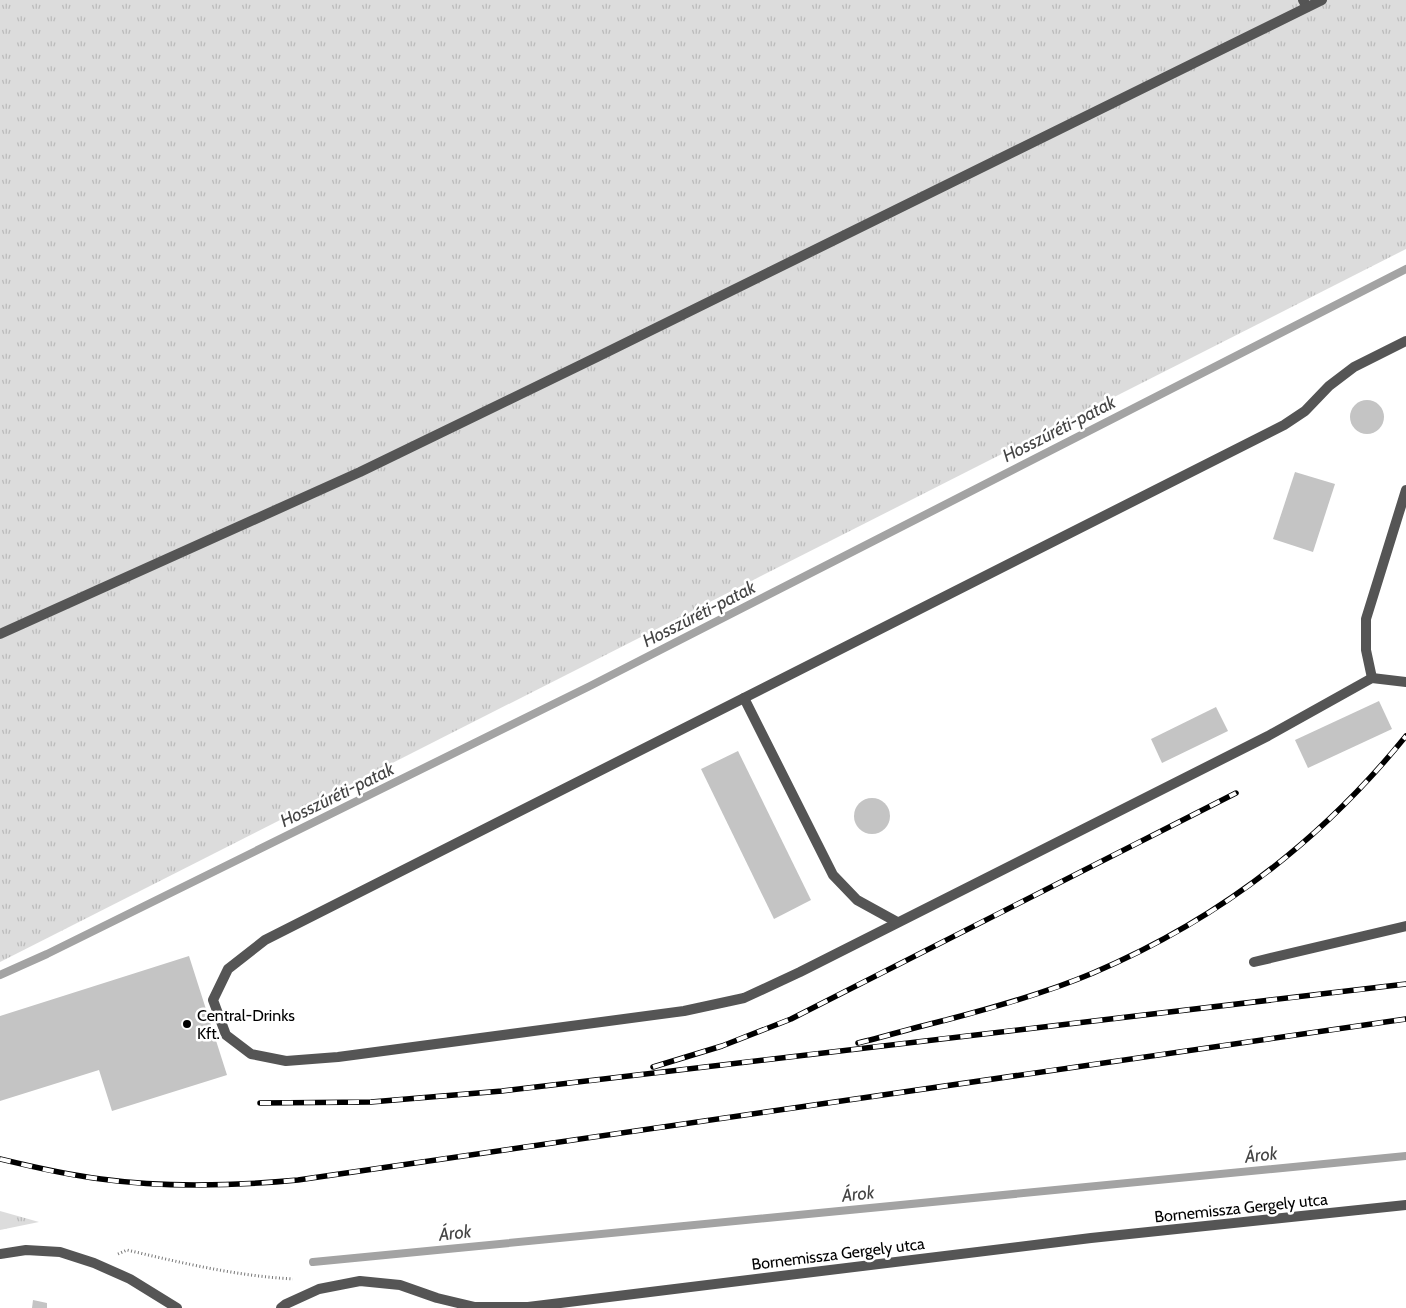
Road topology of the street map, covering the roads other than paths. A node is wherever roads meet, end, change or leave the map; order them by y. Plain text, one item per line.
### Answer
1 (1322, 0) edge
2 (1305, 4) edge
3 (1406, 341) edge
4 (1406, 490) edge
5 (0, 634) edge
6 (1372, 678) junction
7 (1406, 682) edge
8 (744, 698) junction
9 (897, 922) junction
10 (1406, 926) edge
11 (1254, 962) dead end
12 (1406, 1205) edge
13 (0, 1254) edge
14 (177, 1308) edge
15 (281, 1308) edge

1 - 2 street
2 - 5 street
3 - 8 street
4 - 6 street
6 - 7 street
6 - 9 street
8 - 9 street
8 - 9 street
10 - 11 street
12 - 15 street, Bornemissza Gergely utca
13 - 14 street

